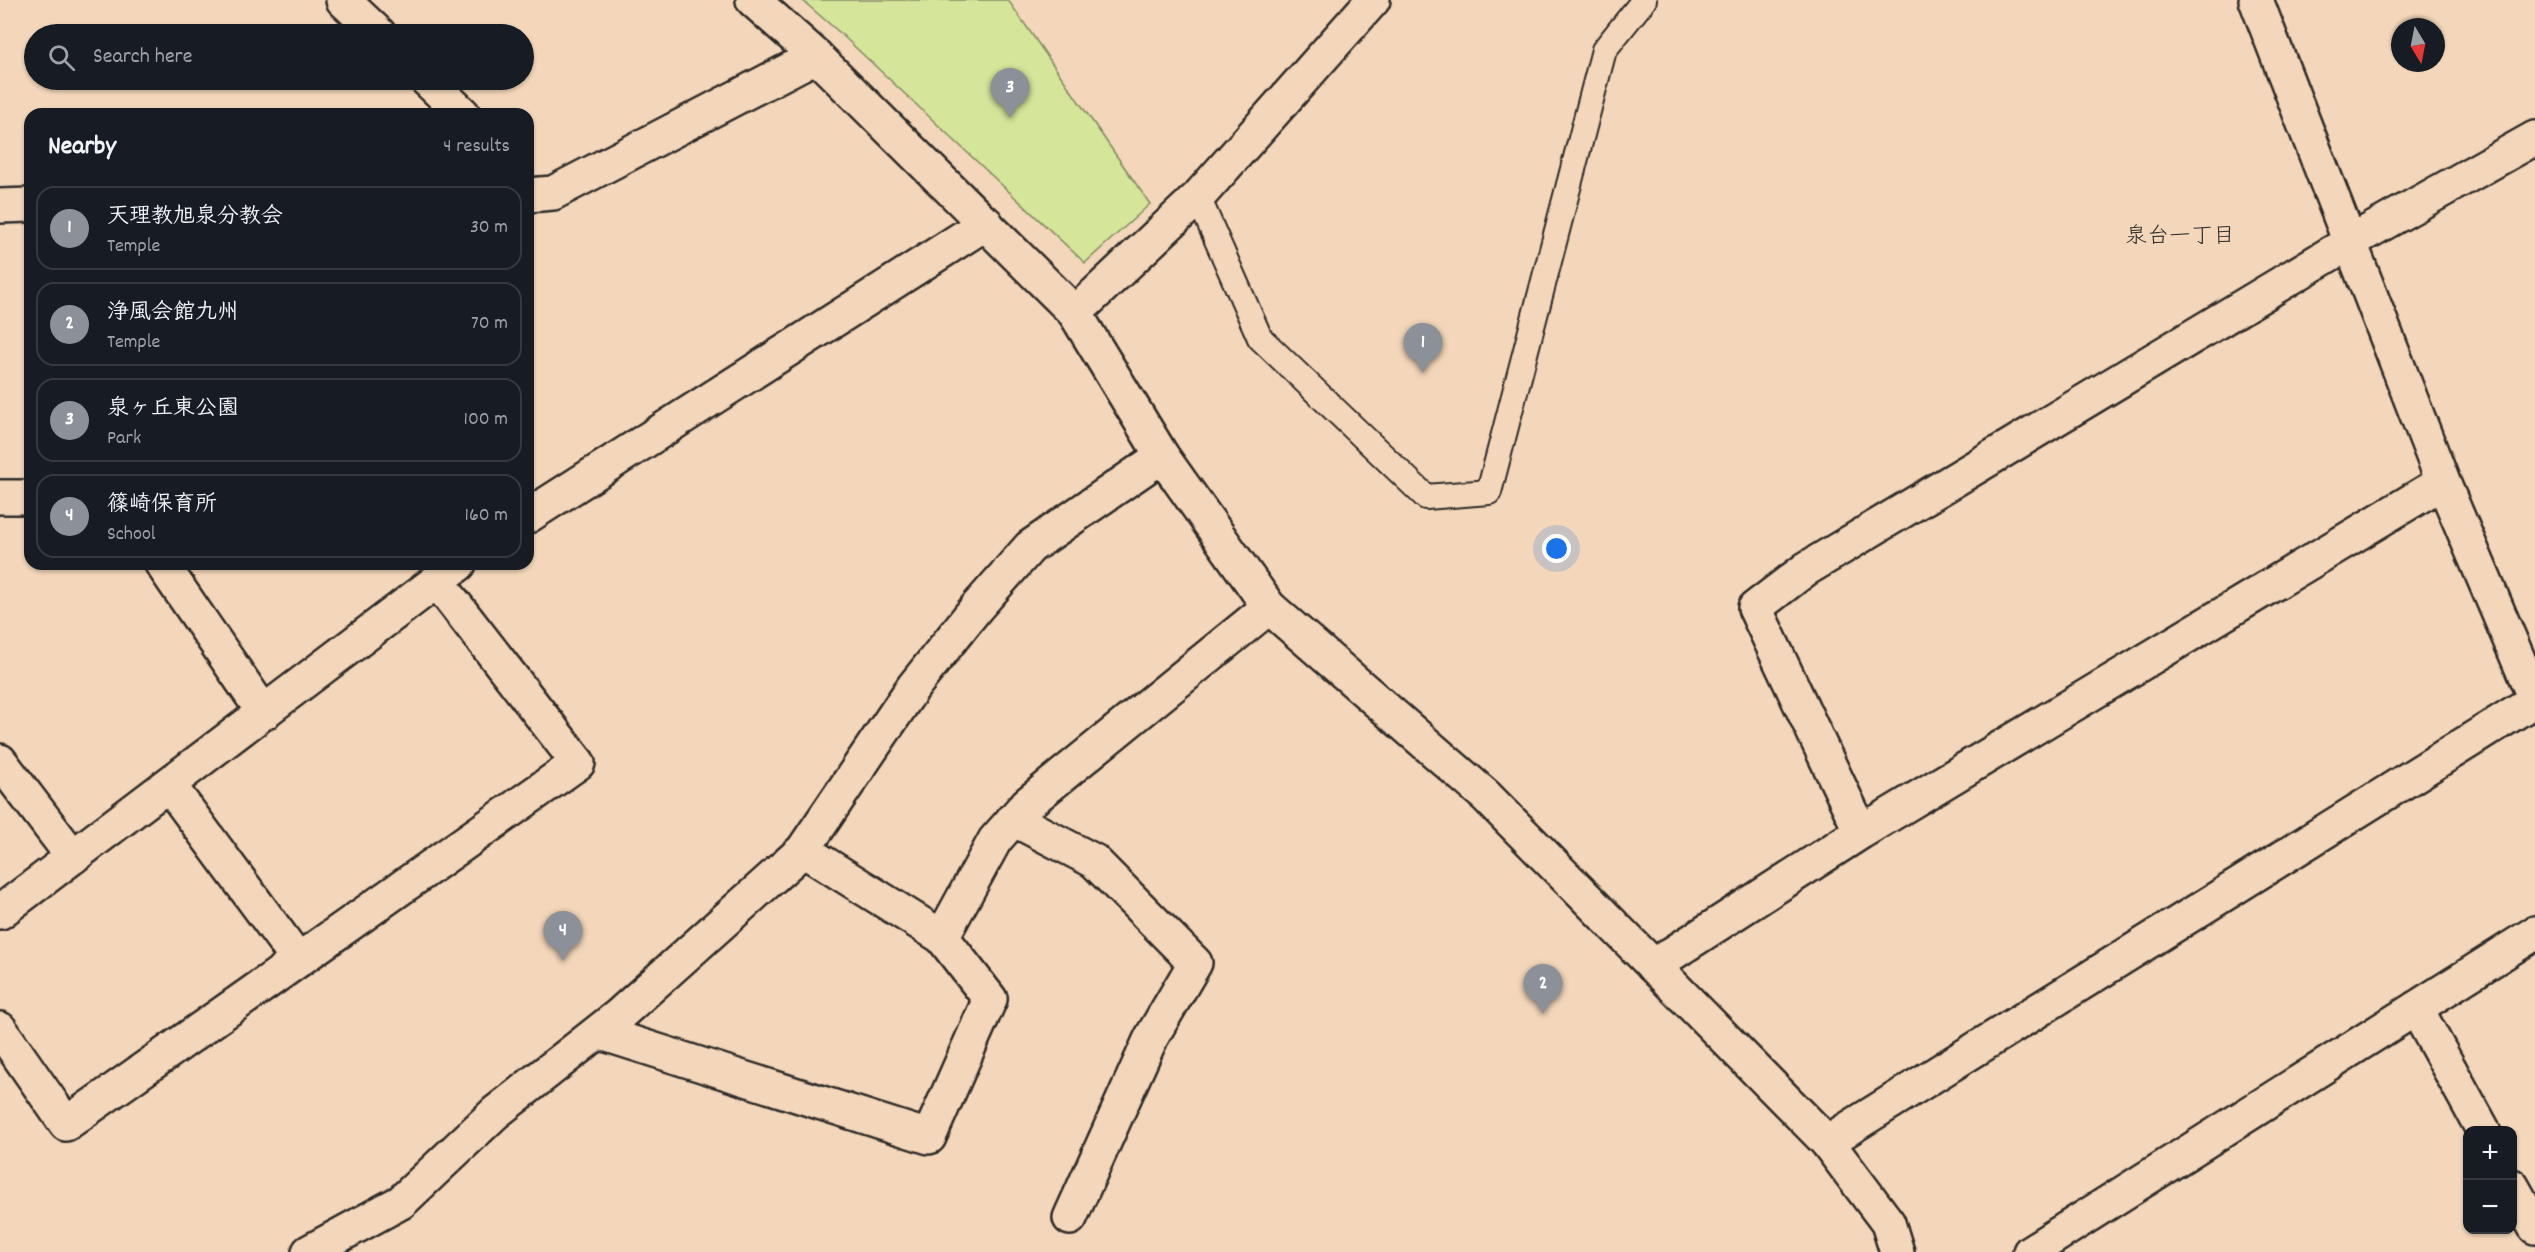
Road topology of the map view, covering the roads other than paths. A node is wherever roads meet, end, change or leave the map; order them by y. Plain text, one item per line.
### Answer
1 (343, 0) edge
2 (753, 0) edge
3 (1373, 0) edge
4 (1644, 0) edge
5 (2256, 0) edge
6 (368, 24) edge
7 (816, 56) junction
8 (438, 90) edge
9 (457, 108) edge
10 (2535, 138) edge
11 (534, 195) edge
12 (1198, 197) junction
13 (24, 205) edge
14 (0, 206) edge
15 (986, 223) junction
16 (2350, 242) junction
17 (1075, 313) junction
18 (1162, 456) junction
19 (2444, 482) junction
20 (24, 496) edge
21 (0, 497) edge
22 (534, 512) edge
23 (166, 570) edge
24 (448, 573) edge
25 (1269, 607) junction
26 (2535, 700) edge
27 (264, 713) junction
28 (0, 761) edge
29 (169, 785) junction
30 (1013, 819) junction
31 (1861, 832) junction
32 (803, 850) junction
33 (73, 857) junction
34 (0, 912) edge
35 (2535, 933) edge
36 (942, 937) junction
37 (298, 960) junction
38 (1653, 966) junction
39 (2416, 1008) junction
40 (0, 1029) edge
41 (598, 1032) junction
42 (2480, 1126) edge
43 (1827, 1142) junction
44 (2517, 1195) edge
45 (1070, 1218) dead end
46 (2535, 1227) edge
47 (309, 1252) edge
48 (1897, 1252) edge
49 (2030, 1252) edge

1 - 6 street
2 - 7 street
3 - 12 street
4 - 12 lane
5 - 16 street
7 - 11 street
7 - 15 street
8 - 9 street
10 - 16 street
12 - 17 street
13 - 14 street
15 - 17 street
15 - 22 street
16 - 19 street
16 - 31 street
17 - 18 street
18 - 25 street
18 - 32 street
19 - 26 street
19 - 31 street
20 - 21 street
23 - 27 street
24 - 27 street
24 - 37 street
25 - 30 street
25 - 38 street
26 - 43 street
27 - 29 street
28 - 33 street
29 - 33 street
29 - 37 street
30 - 36 street
30 - 45 street
31 - 38 street
32 - 36 street
32 - 41 street
33 - 34 street
35 - 39 street
36 - 41 street
37 - 40 street
38 - 43 street
39 - 42 street
39 - 49 street
41 - 47 street
43 - 48 street
44 - 46 street

